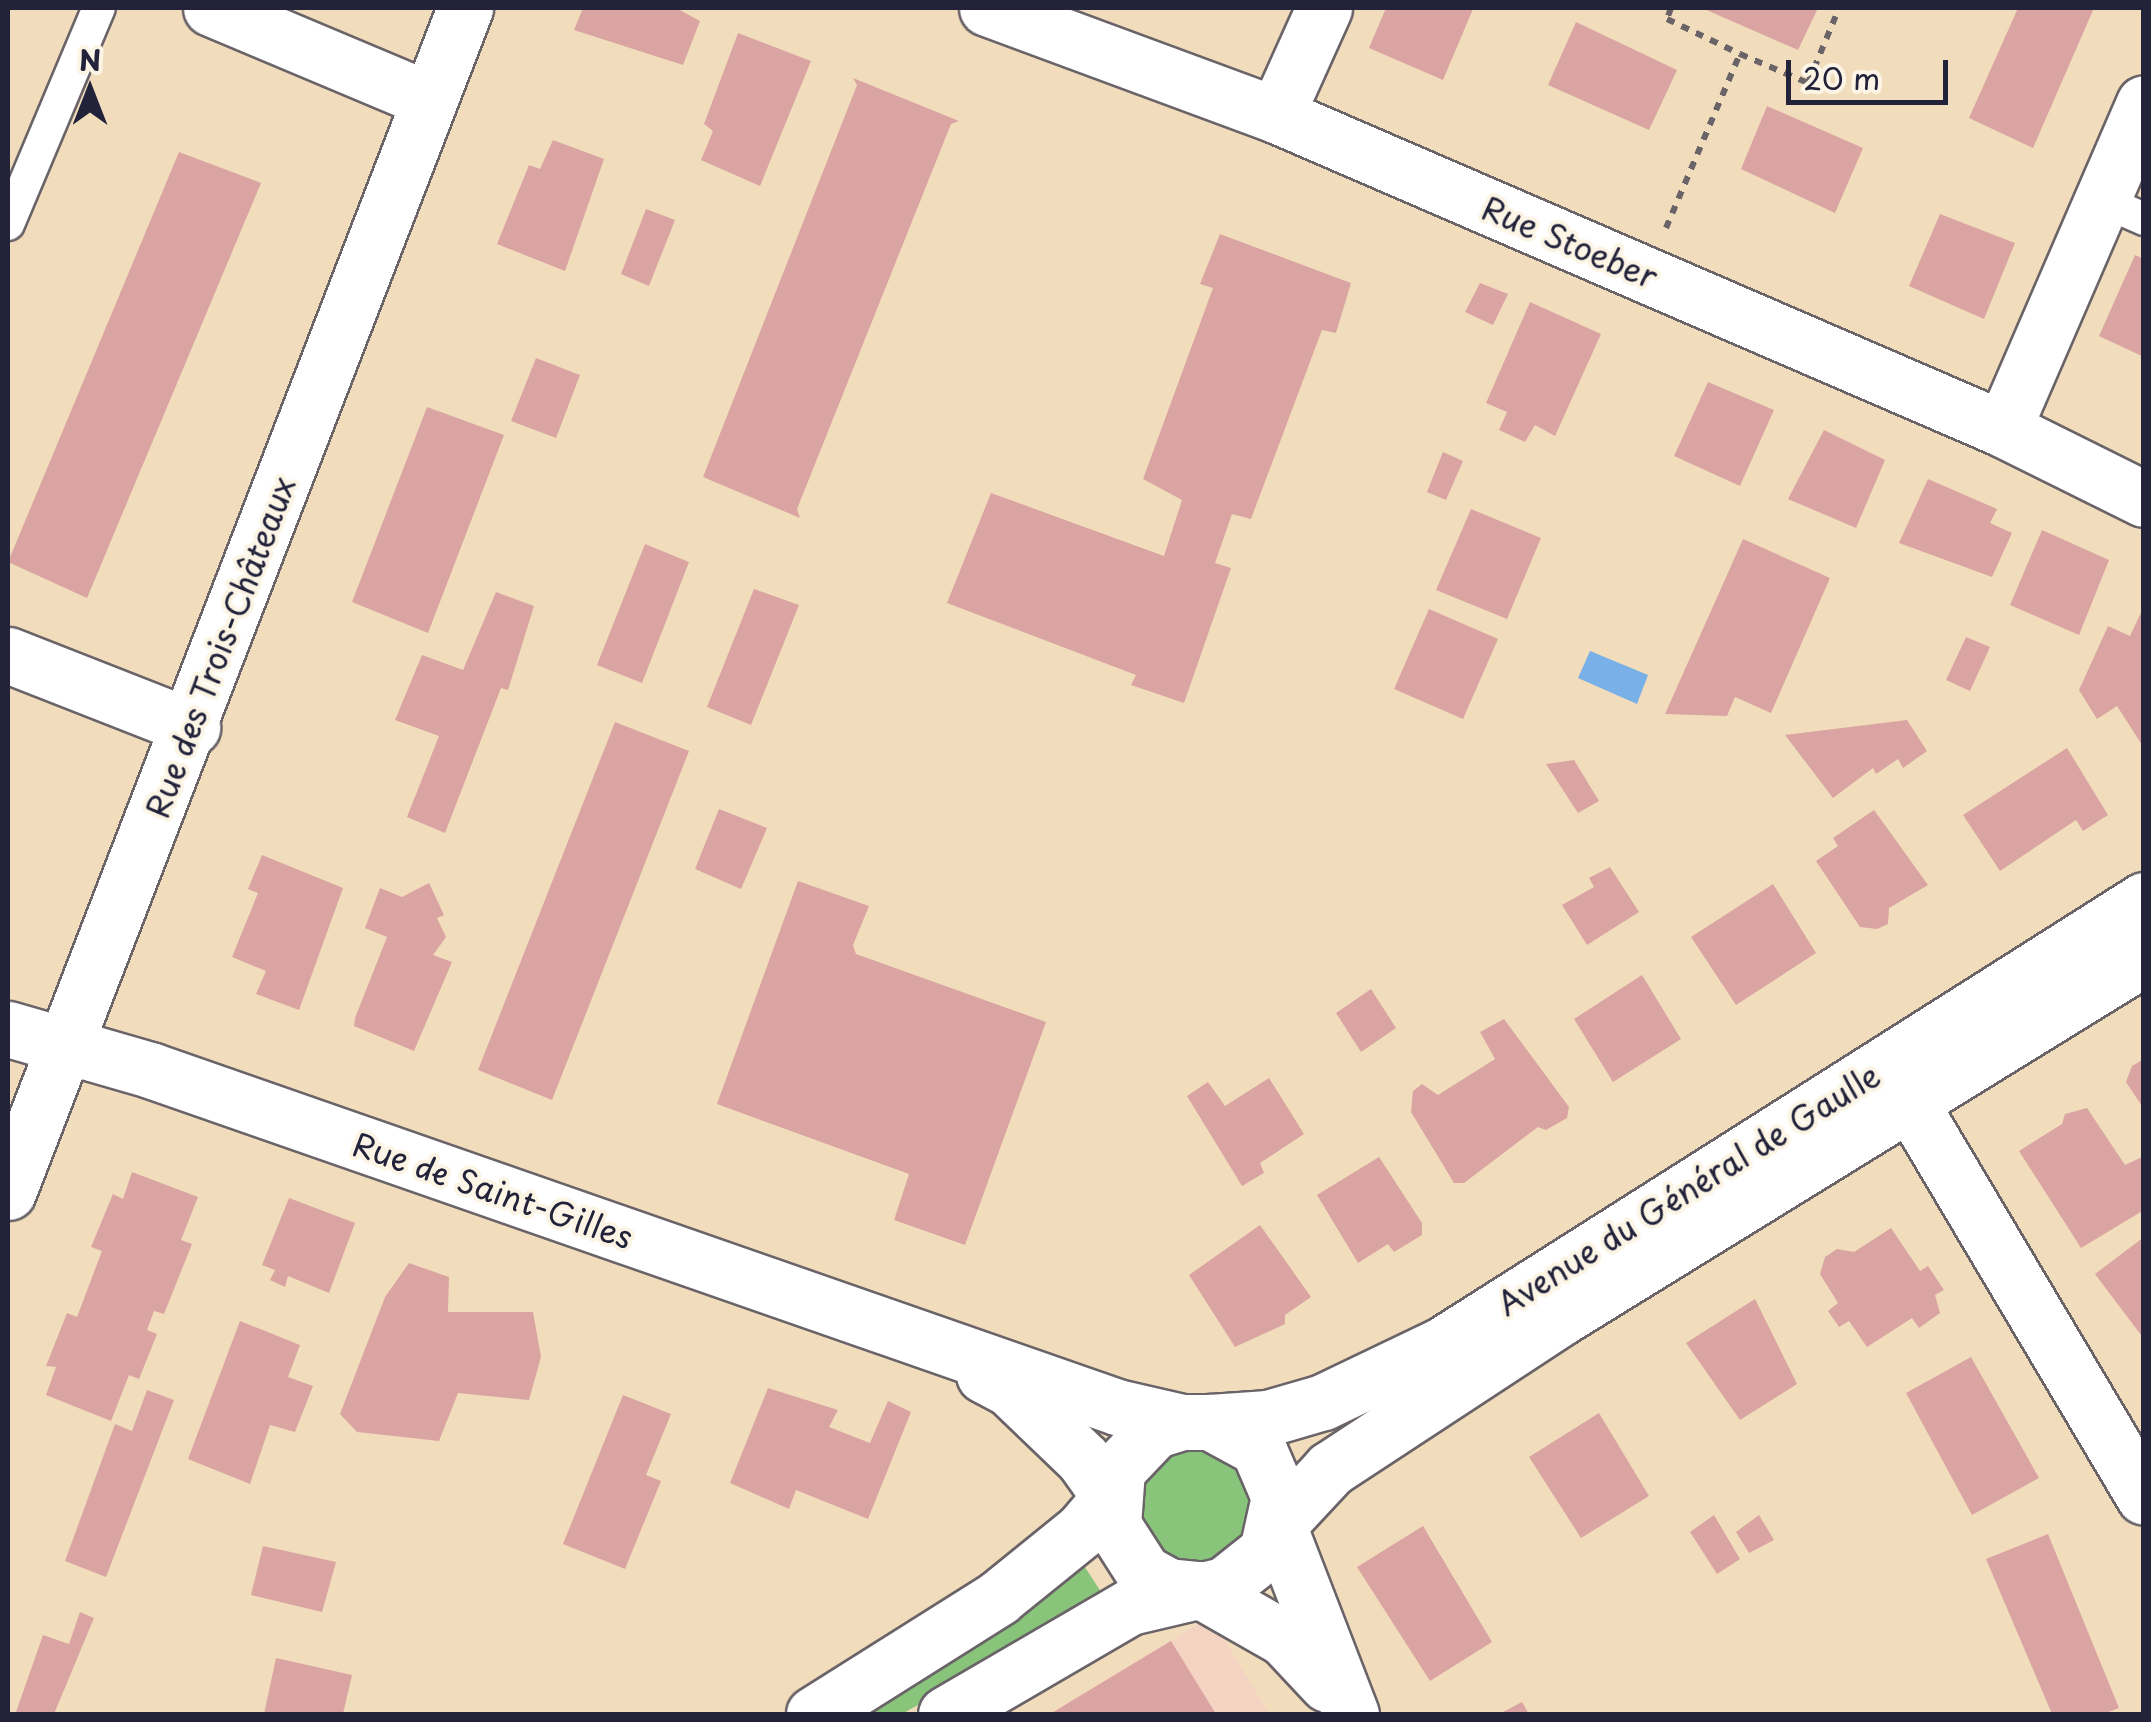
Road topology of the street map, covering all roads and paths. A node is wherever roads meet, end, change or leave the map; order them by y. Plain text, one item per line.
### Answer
1 (99, 8) edge
2 (211, 8) edge
3 (465, 8) edge
4 (987, 8) edge
5 (1324, 8) edge
6 (1672, 8) edge
7 (1839, 8) edge
8 (1740, 54) junction
9 (428, 99) junction
10 (2144, 103) edge
11 (1276, 115) junction
12 (2122, 210) edge
13 (8, 224) edge
14 (1646, 275) junction
15 (2002, 429) junction
16 (2144, 499) edge
17 (8, 655) edge
18 (192, 727) junction
19 (2144, 900) edge
20 (2144, 958) edge
21 (8, 1029) edge
22 (64, 1047) junction
23 (1909, 1101) junction
24 (8, 1192) edge
25 (920, 1340) junction
26 (1196, 1422) junction
27 (2144, 1497) edge
28 (1110, 1498) junction
29 (1278, 1525) junction
30 (1198, 1590) junction
31 (1348, 1710) edge
32 (814, 1714) edge
33 (946, 1714) edge

1 - 13 lane
2 - 9 street
3 - 9 street, Rue des Trois-Châteaux
4 - 11 street, Rue Stoeber
5 - 11 street
6 - 8 path
7 - 8 path
8 - 14 path
9 - 18 street, Rue des Trois-Châteaux
10 - 12 street
11 - 14 street, Rue Stoeber
12 - 15 street
14 - 15 street, Rue Stoeber
15 - 16 street, Rue Stoeber
17 - 18 street
18 - 22 street, Rue des Trois-Châteaux
19 - 26 street, Avenue du Général de Gaulle
20 - 23 street, Avenue du Général de Gaulle
21 - 22 street, Rue de Saint-Gilles
22 - 24 street, Rue des Trois-Châteaux
22 - 25 street, Rue de Saint-Gilles
23 - 27 street
23 - 29 street, Avenue du Général de Gaulle
25 - 26 street, Rue de Saint-Gilles
25 - 28 street, Rue de Saint-Gilles
26 - 28 street
26 - 29 street
28 - 30 street
28 - 32 street
29 - 30 street
29 - 31 street
30 - 31 street
30 - 33 street

